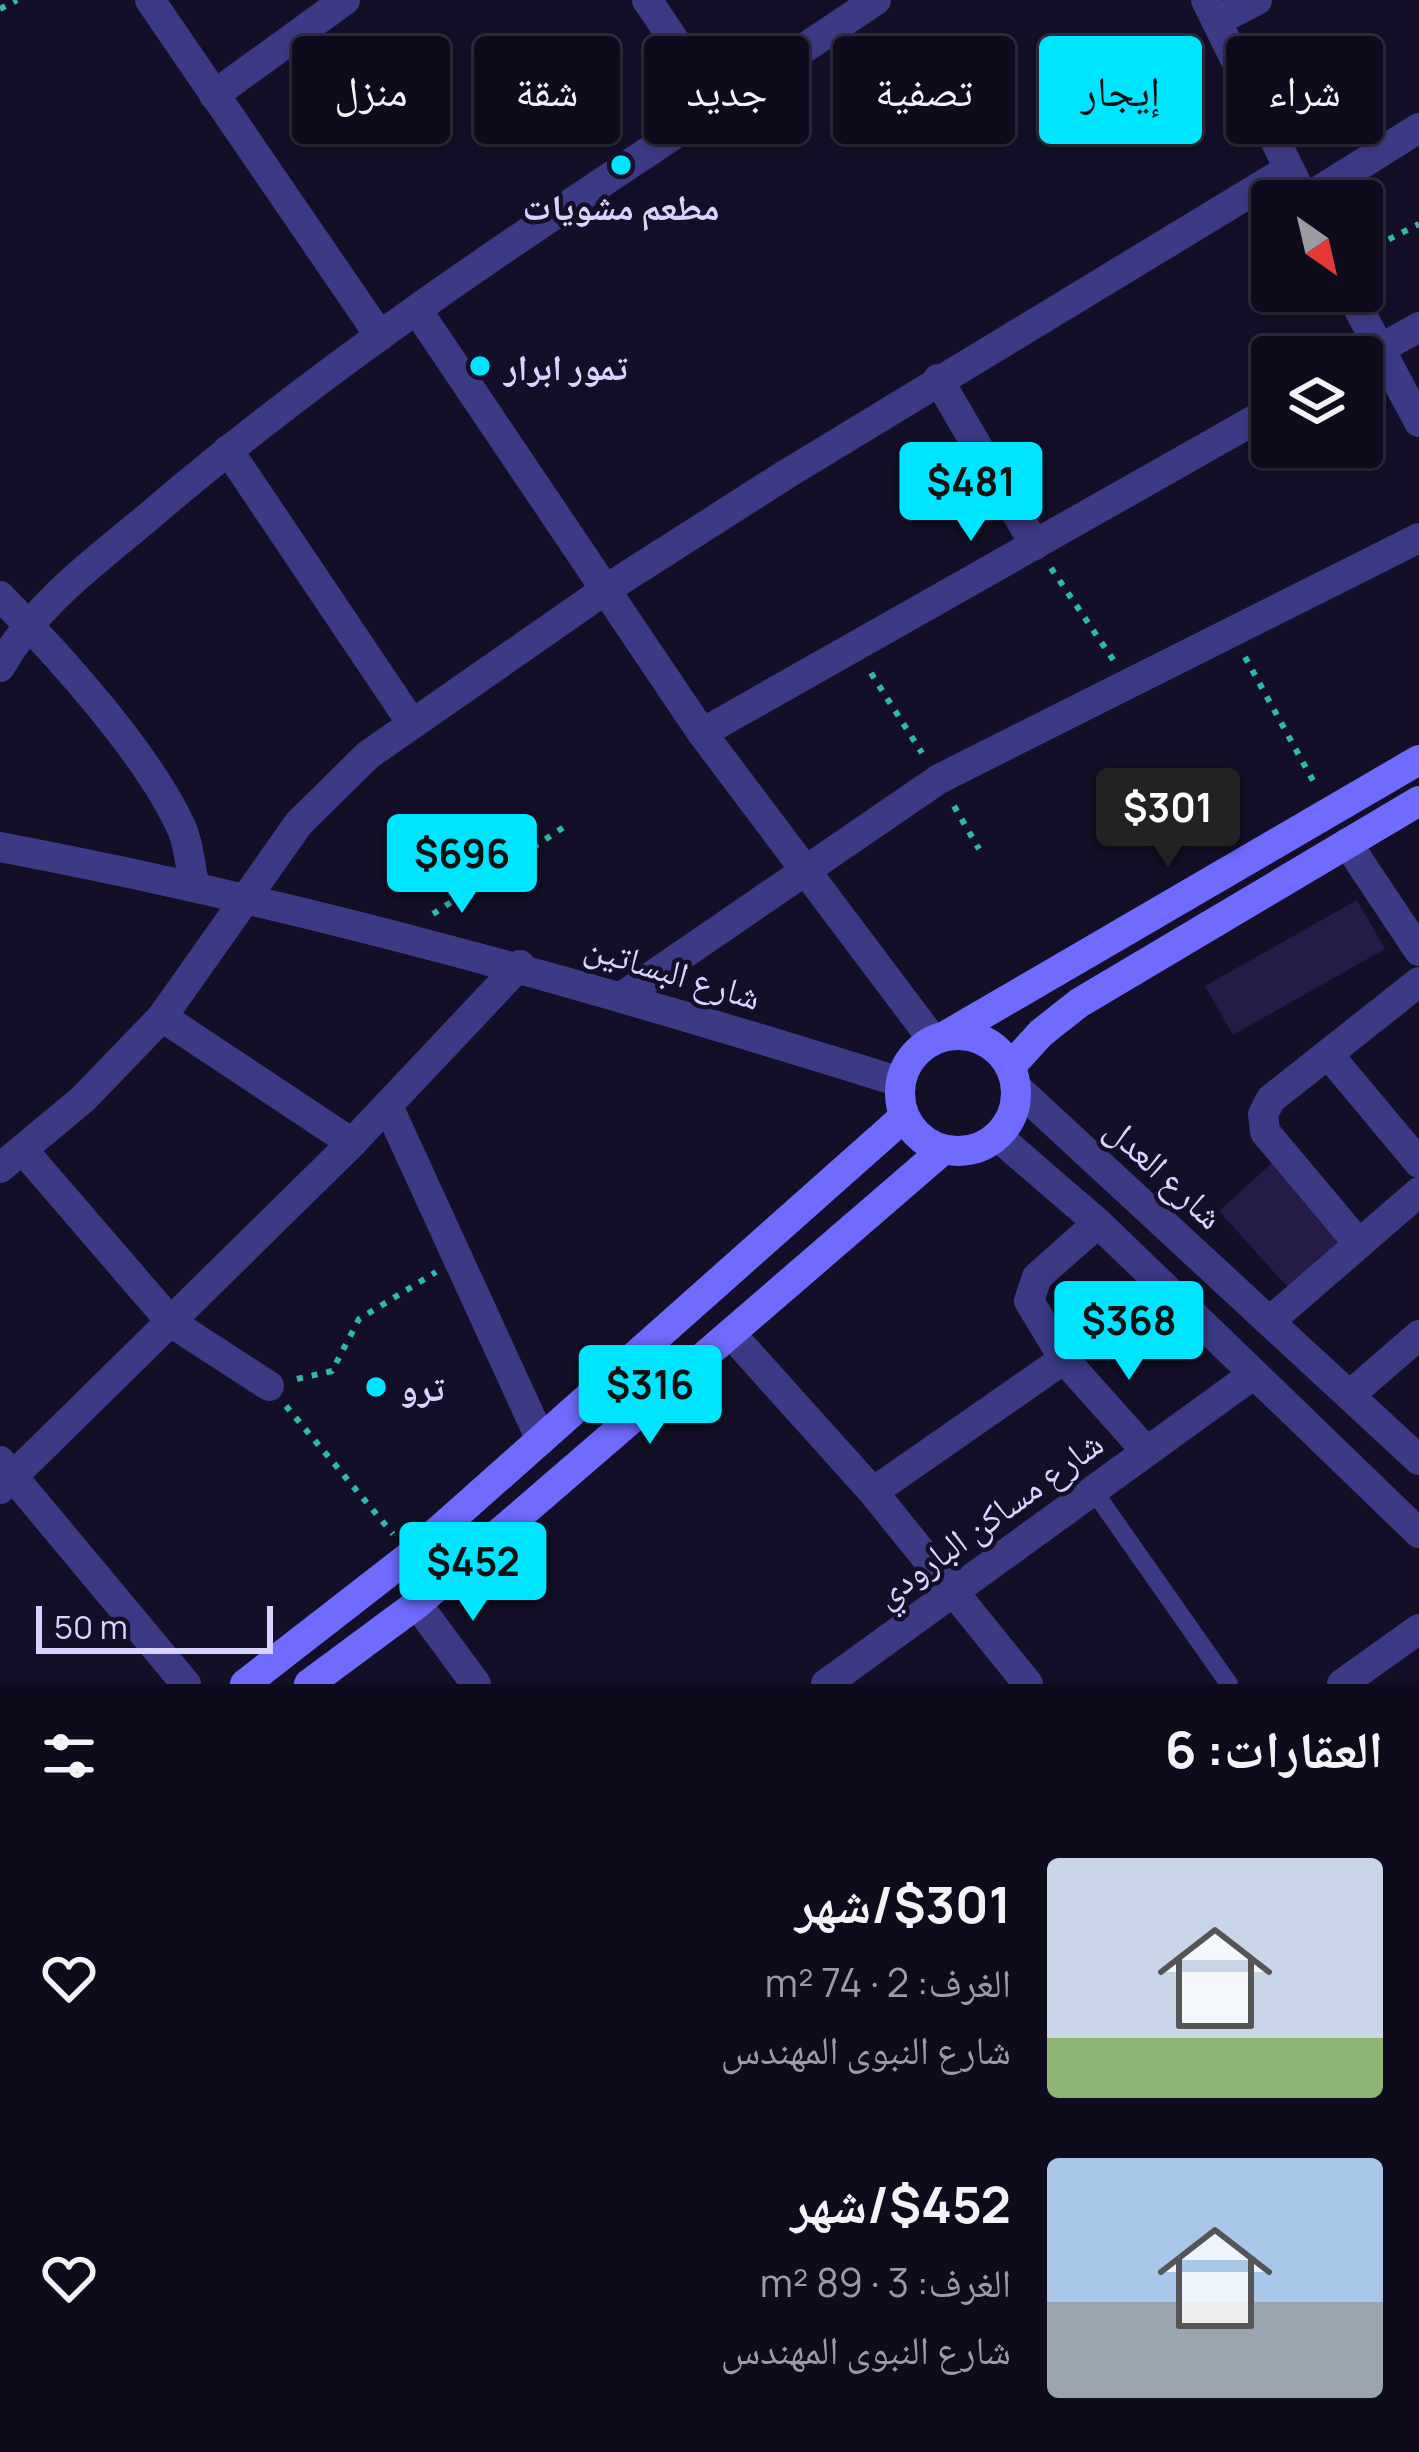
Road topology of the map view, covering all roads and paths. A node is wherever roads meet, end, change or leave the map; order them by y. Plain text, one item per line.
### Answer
1 (16, 0) edge
2 (150, 0) edge
3 (345, 0) edge
4 (647, 0) edge
5 (876, 0) edge
6 (1256, 0) edge
7 (0, 9) edge
8 (1211, 10) edge
9 (671, 36) edge
10 (809, 45) edge
11 (214, 95) junction
12 (1419, 128) edge
13 (663, 144) edge
14 (1289, 170) junction
15 (1294, 180) edge
16 (1337, 180) edge
17 (1419, 224) edge
18 (1383, 242) edge
19 (417, 310) junction
20 (1419, 327) edge
21 (380, 336) junction
22 (1383, 347) edge
23 (1383, 371) edge
24 (938, 379) junction
25 (1251, 422) edge
26 (1419, 422) edge
27 (228, 449) junction
28 (1419, 538) edge
29 (1035, 544) junction
30 (605, 590) junction
31 (0, 596) edge
32 (26, 622) junction
33 (1232, 633) junction
34 (856, 650) junction
35 (0, 667) edge
36 (1130, 684) junction
37 (411, 722) junction
38 (702, 734) junction
39 (1419, 760) edge
40 (939, 779) junction
41 (1419, 801) edge
42 (1330, 812) junction
43 (569, 823) dead end
44 (1347, 843) junction
45 (0, 847) edge
46 (980, 849) dead end
47 (802, 872) junction
48 (194, 884) junction
49 (248, 896) junction
50 (403, 934) junction
51 (1419, 951) edge
52 (520, 965) junction
53 (1419, 982) edge
54 (624, 995) junction
55 (162, 1017) junction
56 (940, 1038) junction
57 (1328, 1054) junction
58 (1014, 1077) junction
59 (900, 1082) junction
60 (388, 1106) junction
61 (904, 1117) junction
62 (997, 1136) junction
63 (352, 1143) junction
64 (943, 1150) junction
65 (12, 1159) edge
66 (1419, 1163) edge
67 (1419, 1192) edge
68 (1098, 1223) junction
69 (1359, 1244) junction
70 (458, 1258) junction
71 (1270, 1321) junction
72 (172, 1323) junction
73 (731, 1334) junction
74 (1419, 1335) edge
75 (1064, 1359) junction
76 (1254, 1374) junction
77 (269, 1386) junction
78 (1350, 1395) junction
79 (541, 1440) junction
80 (1146, 1451) junction
81 (1418, 1458) edge
82 (5, 1476) edge
83 (1093, 1490) junction
84 (873, 1492) junction
85 (1376, 1492) junction
86 (1419, 1533) edge
87 (411, 1556) junction
88 (955, 1591) junction
89 (417, 1604) junction
90 (1419, 1629) edge
91 (186, 1684) edge
92 (245, 1684) edge
93 (309, 1684) edge
94 (476, 1684) edge
95 (826, 1684) edge
96 (1028, 1684) edge
97 (1229, 1684) edge
98 (1342, 1684) edge

1 - 7 path
2 - 11 street
3 - 11 street
4 - 9 street
5 - 10 street
6 - 8 street
8 - 14 street
11 - 21 street
12 - 16 street
13 - 19 street
14 - 15 street
14 - 24 street
17 - 18 path
19 - 21 street
19 - 30 street
20 - 22 street
21 - 27 street
23 - 26 street
24 - 29 street
24 - 30 street
25 - 29 street
27 - 32 street
27 - 37 street
28 - 33 street
29 - 34 street
29 - 36 path
30 - 37 street
30 - 38 street
31 - 32 street
32 - 35 street
32 - 48 street
33 - 36 street
33 - 42 path
34 - 38 street
34 - 40 path
36 - 40 street
37 - 49 street
38 - 47 street
39 - 42 street
40 - 46 path
40 - 47 street
41 - 44 street
42 - 56 street
43 - 50 path
44 - 51 street
44 - 58 street
45 - 48 street, شارع البساتين
47 - 54 street
47 - 56 street
48 - 49 street, شارع البساتين
49 - 50 street, شارع البساتين
49 - 55 street
50 - 52 street, شارع البساتين
52 - 54 street, شارع البساتين
52 - 60 street
53 - 57 street
54 - 59 street, شارع البساتين
55 - 63 street
55 - 65 street
56 - 58 street
56 - 59 street
57 - 66 street
57 - 69 street
58 - 62 street
58 - 71 street, شارع العدل
59 - 61 street
60 - 63 street
60 - 70 street
61 - 64 street
61 - 79 street
62 - 64 street
62 - 68 street
63 - 72 street
64 - 73 street
65 - 72 street
67 - 69 street
68 - 75 street
68 - 76 street
69 - 71 street
70 - 77 path
70 - 79 street
71 - 78 street, شارع العدل
72 - 77 street
72 - 82 street
73 - 84 street
73 - 89 street
74 - 78 street
75 - 80 street
75 - 84 street
76 - 80 street, شارع مساكن البارودي
76 - 85 street
77 - 87 path
78 - 81 street, شارع العدل
79 - 87 street
80 - 83 street, شارع مساكن البارودي
81 - 85 street
82 - 91 street
83 - 88 street, شارع مساكن البارودي
83 - 97 lane
84 - 88 street
85 - 86 street
87 - 92 street
88 - 95 street, شارع مساكن البارودي
88 - 96 street
89 - 93 street
89 - 94 street
90 - 98 street

